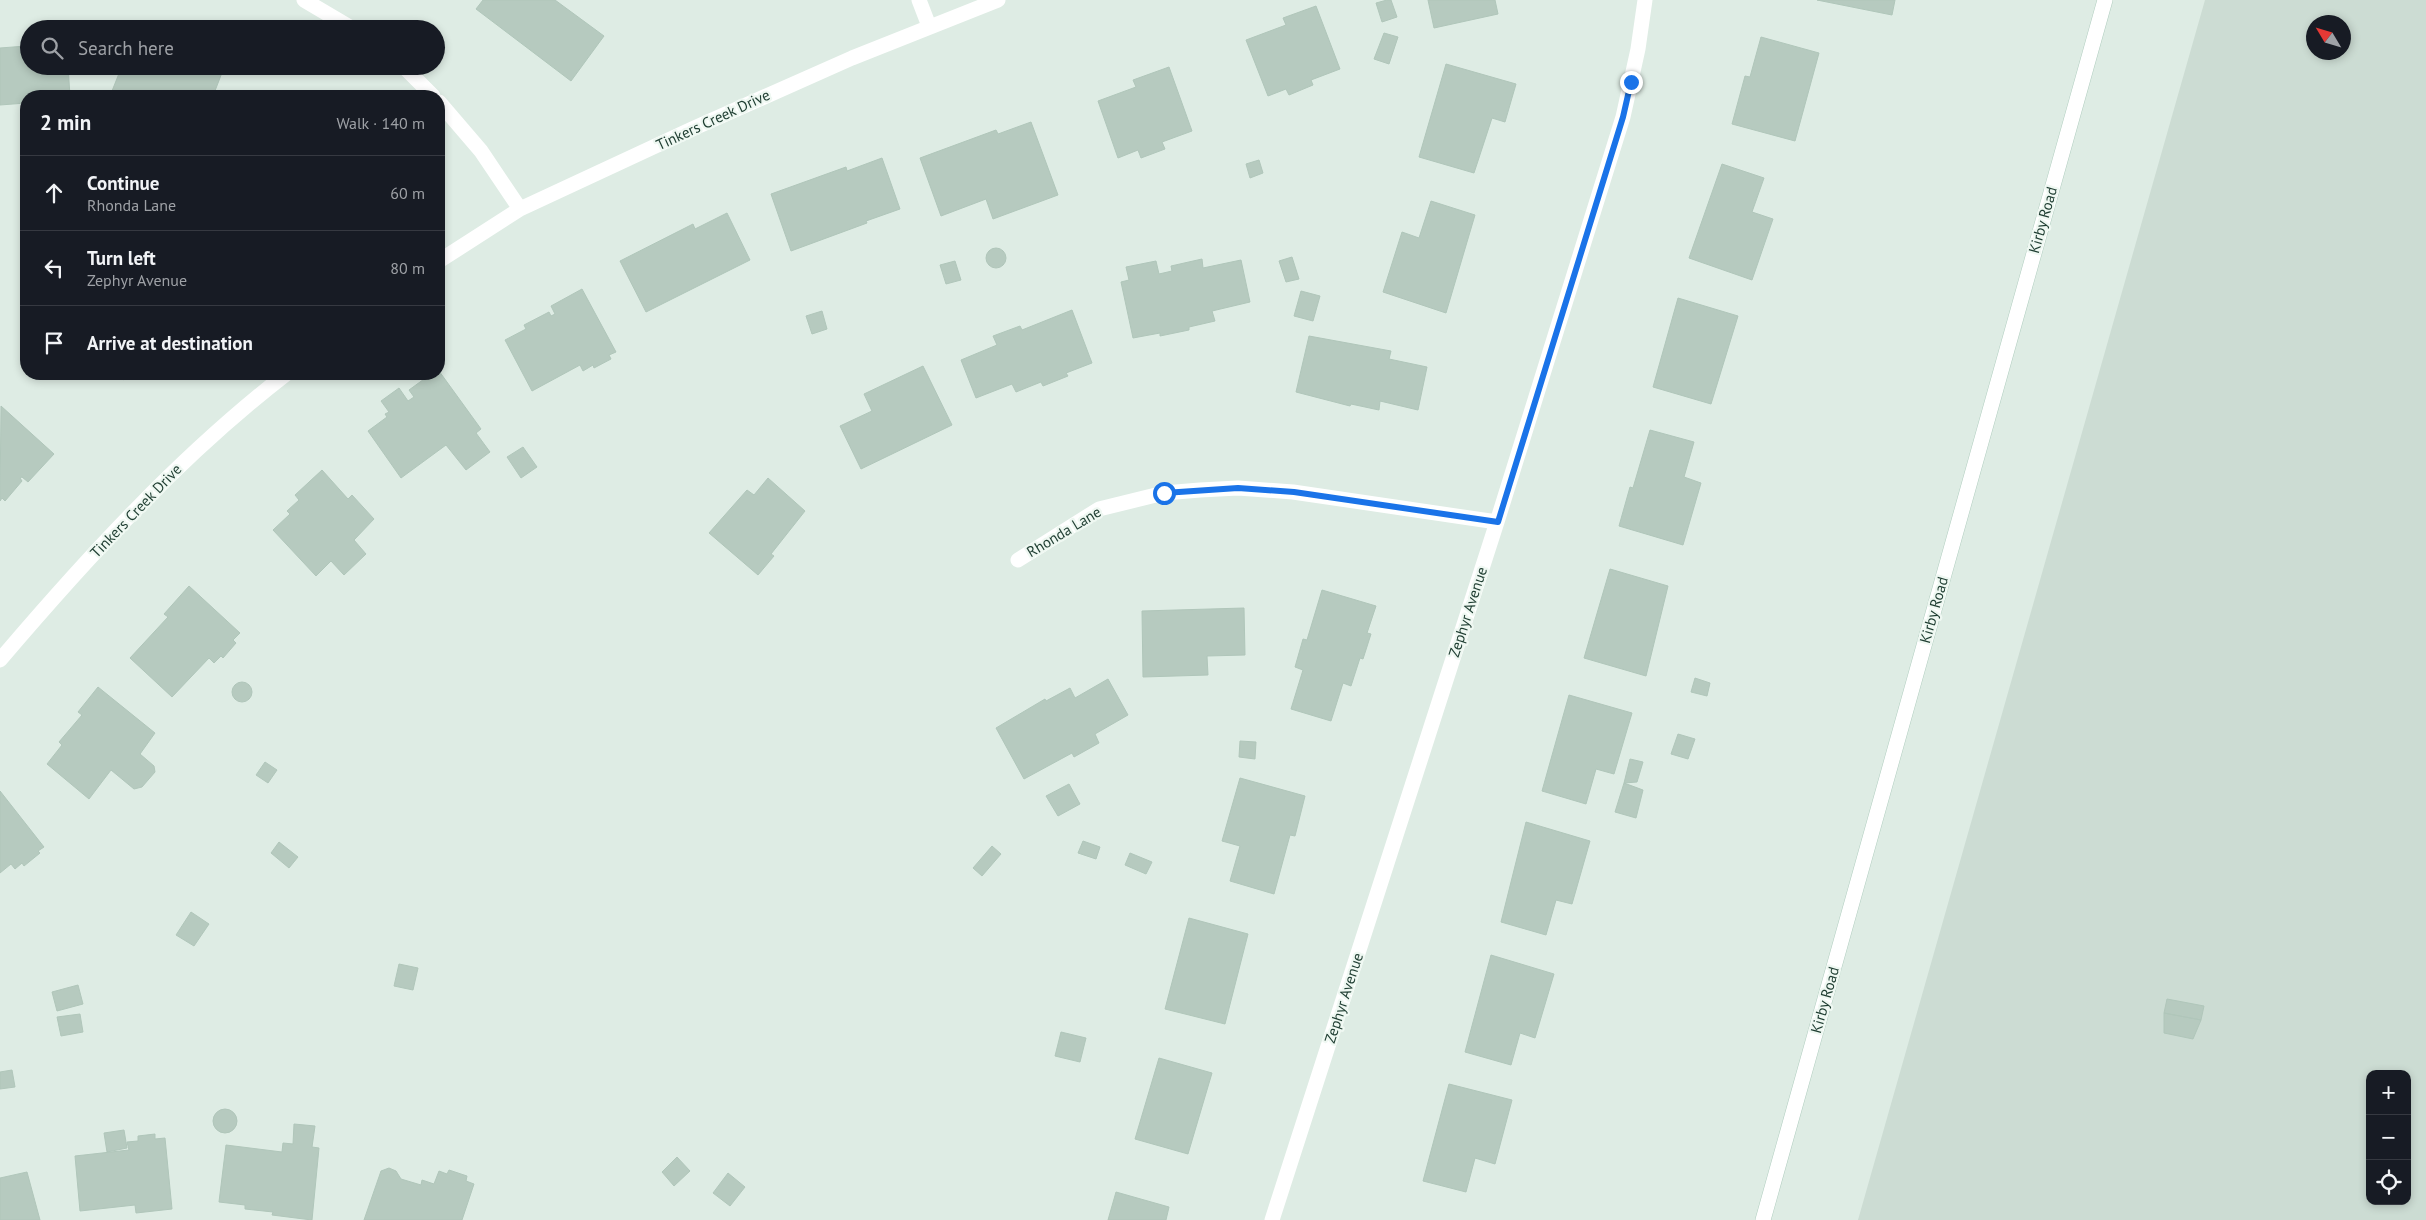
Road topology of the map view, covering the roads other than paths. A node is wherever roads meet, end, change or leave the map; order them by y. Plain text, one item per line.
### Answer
1 (304, 0) edge
2 (919, 0) edge
3 (998, 0) edge
4 (1645, 0) edge
5 (2104, 0) edge
6 (338, 20) edge
7 (929, 26) junction
8 (413, 75) edge
9 (427, 90) edge
10 (445, 109) edge
11 (520, 209) junction
12 (445, 257) edge
13 (279, 380) edge
14 (1498, 522) junction
15 (1018, 560) dead end
16 (0, 660) edge
17 (1272, 1220) edge
18 (1763, 1220) edge

1 - 6 street
2 - 7 street
3 - 7 street, Tinkers Creek Drive
4 - 14 street, Zephyr Avenue
5 - 18 street, Kirby Road
7 - 11 street, Tinkers Creek Drive
8 - 9 street
10 - 11 street
11 - 12 street, Tinkers Creek Drive
13 - 16 street, Tinkers Creek Drive
14 - 15 street, Rhonda Lane
14 - 17 street, Zephyr Avenue

